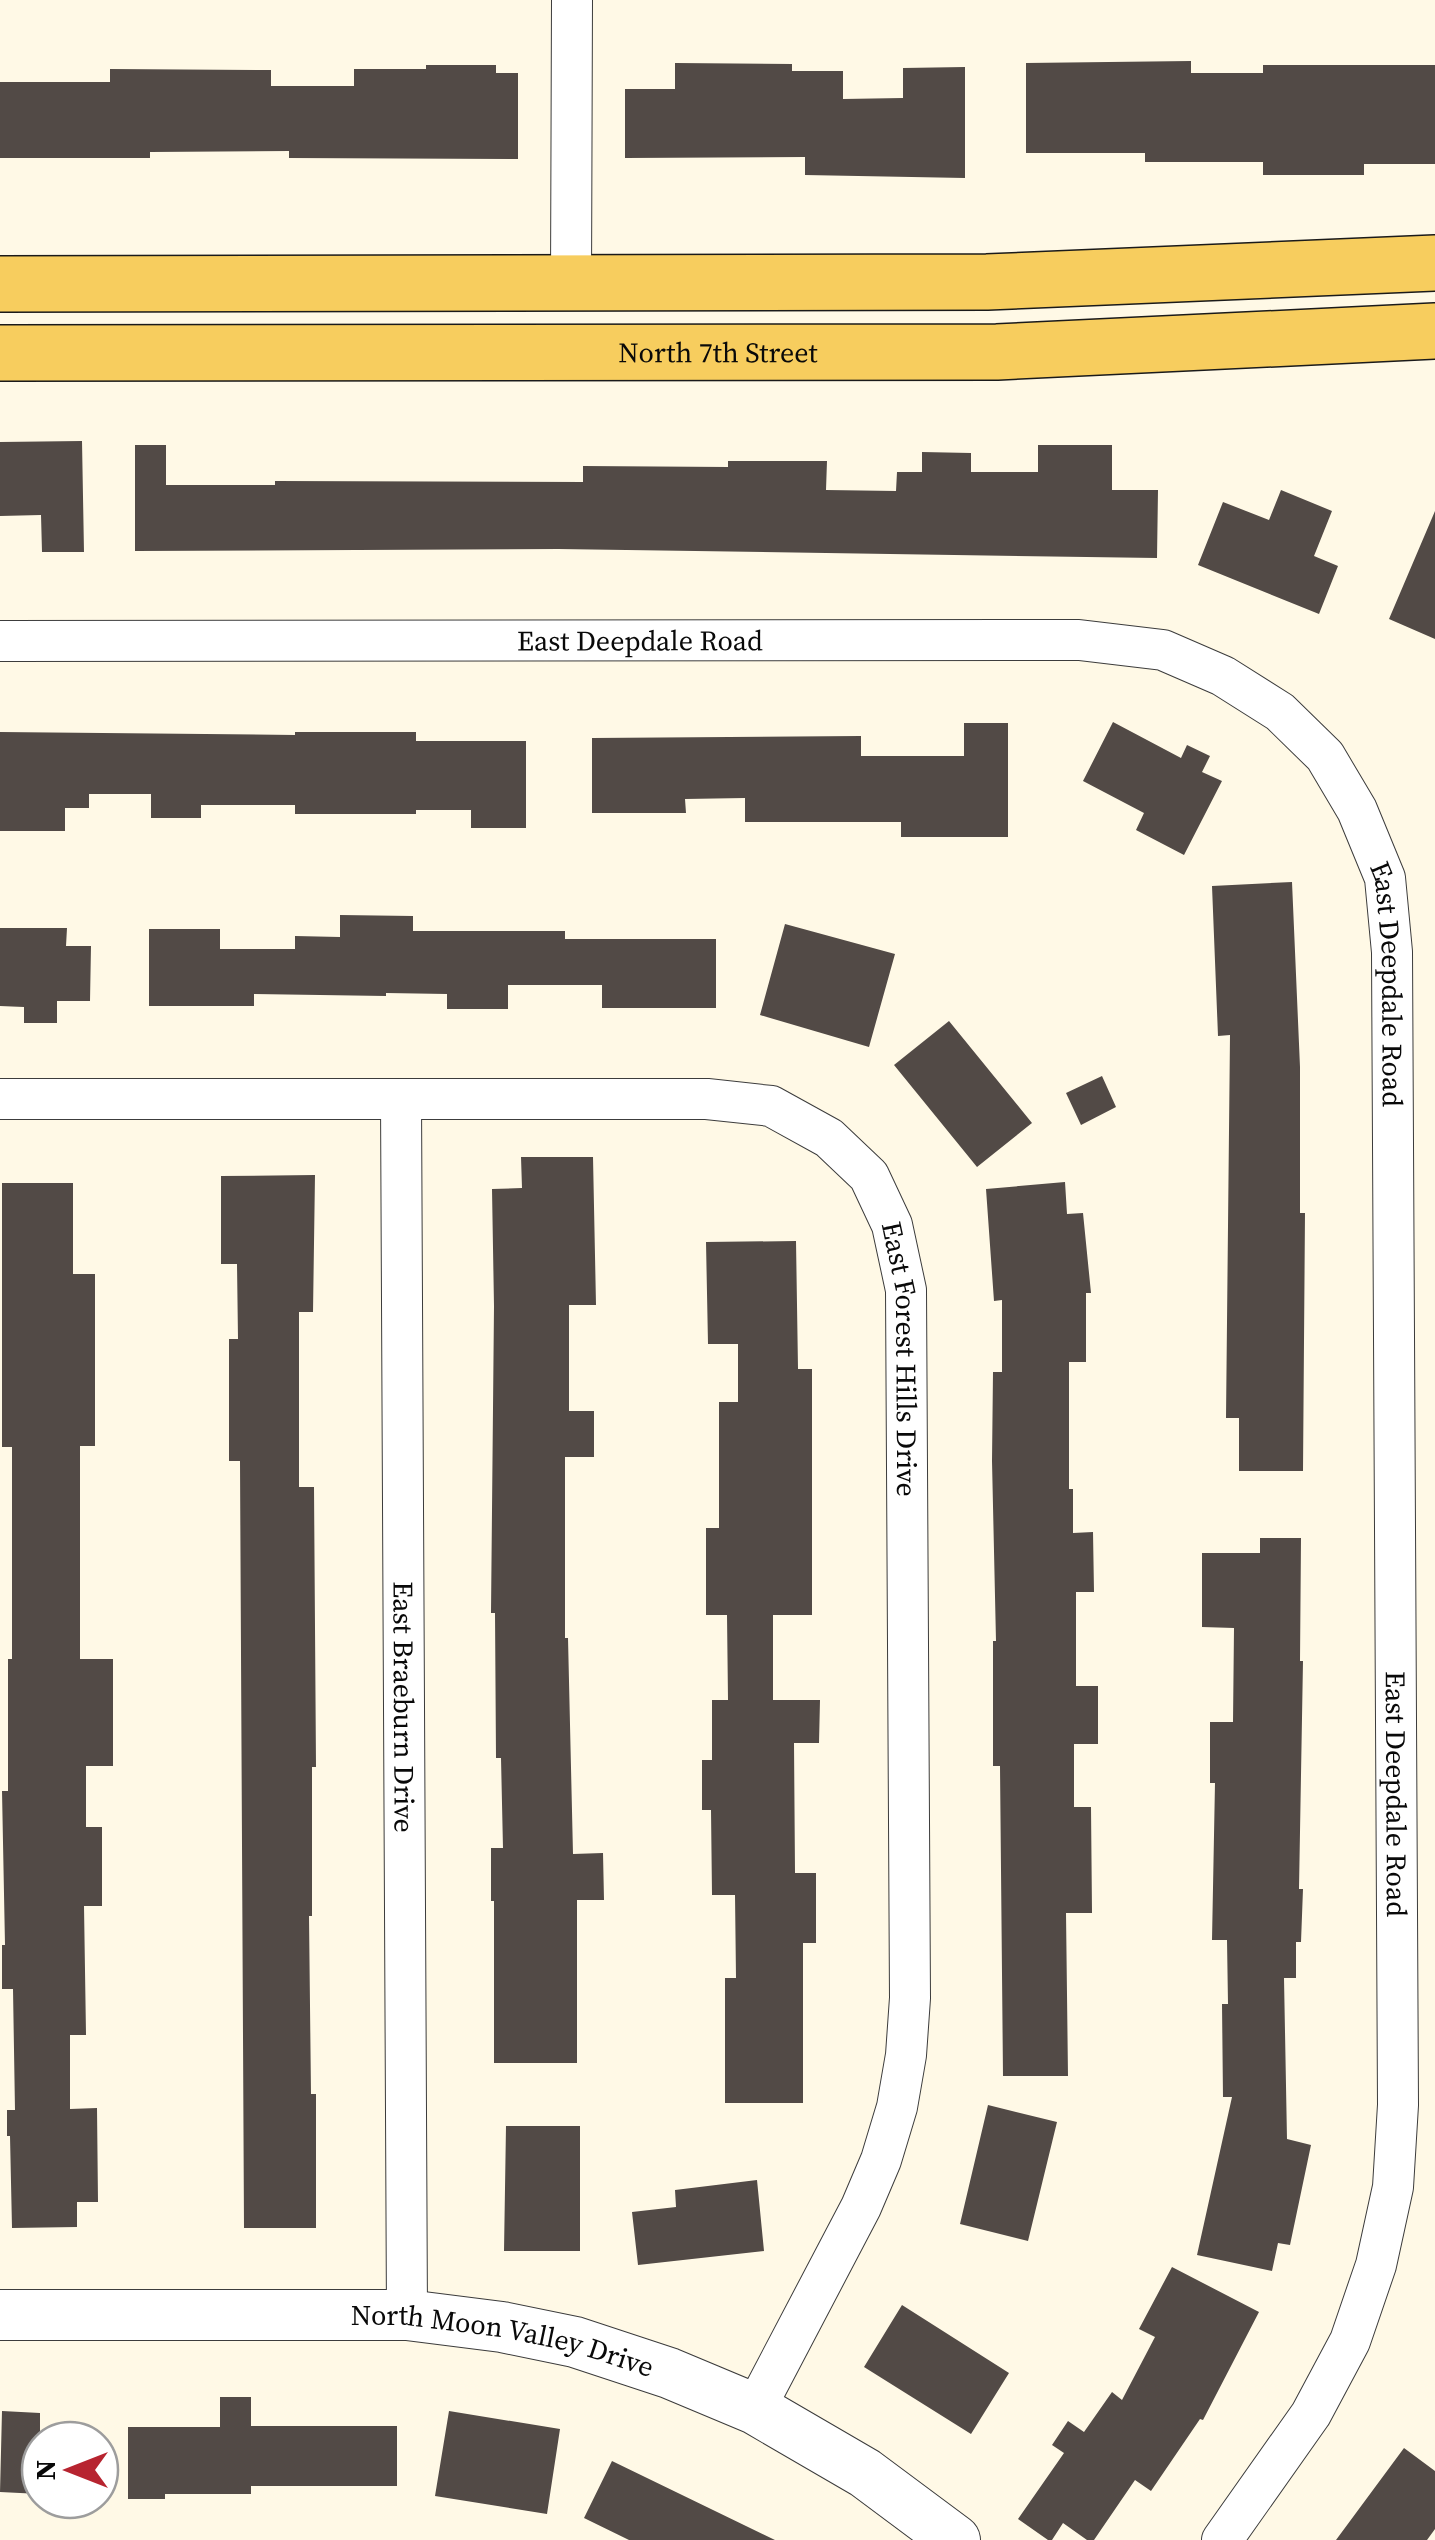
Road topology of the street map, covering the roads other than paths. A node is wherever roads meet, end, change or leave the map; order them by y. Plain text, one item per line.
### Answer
1 (572, 0) edge
2 (1435, 263) edge
3 (571, 283) junction
4 (0, 284) edge
5 (1435, 330) edge
6 (0, 353) edge
7 (0, 641) edge
8 (0, 1100) edge
9 (401, 1100) junction
10 (0, 2315) edge
11 (407, 2315) junction
12 (755, 2409) junction
13 (956, 2540) edge
14 (1222, 2540) edge

1 - 3 street
2 - 3 main road
3 - 4 main road
5 - 6 main road, North 7th Street
7 - 14 street, East Deepdale Road
8 - 9 street, East Forest Hills Drive
9 - 11 street, East Braeburn Drive
9 - 12 street, East Forest Hills Drive
10 - 11 street, North Moon Valley Drive
11 - 12 street, North Moon Valley Drive
12 - 13 street, North Moon Valley Drive

